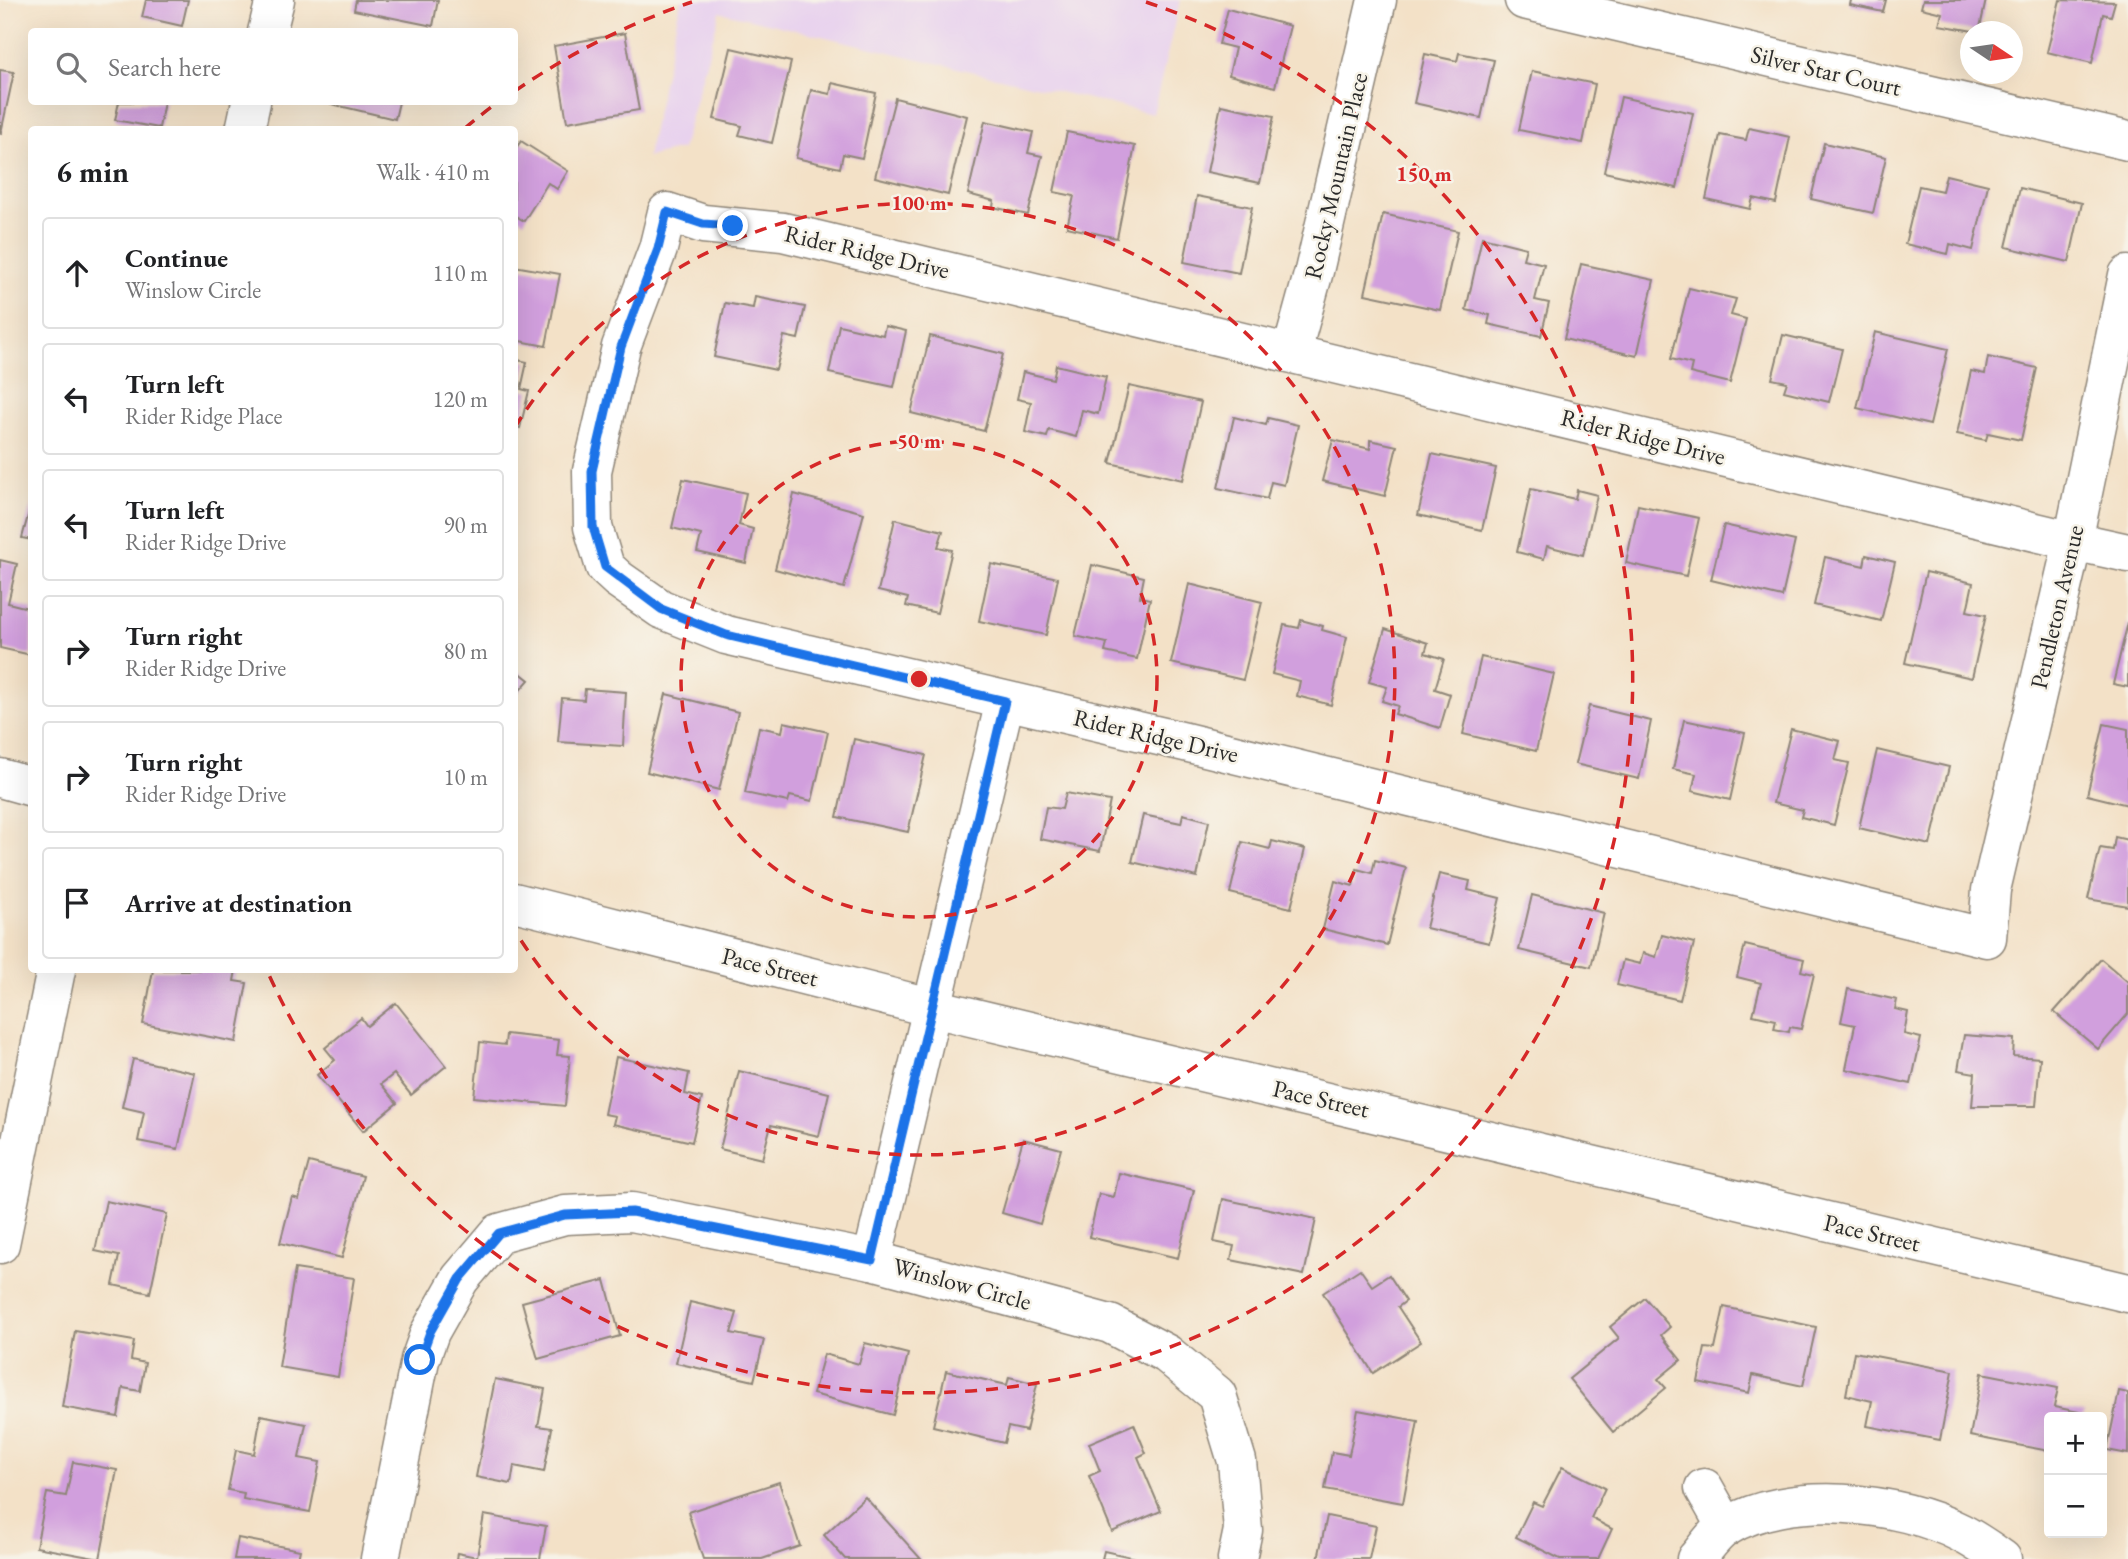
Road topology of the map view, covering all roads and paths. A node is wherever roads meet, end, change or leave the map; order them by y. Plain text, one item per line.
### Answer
1 (275, 0) edge
2 (1377, 0) edge
3 (1524, 0) edge
4 (268, 28) edge
5 (250, 105) edge
6 (246, 126) edge
7 (2128, 141) edge
8 (2128, 275) edge
9 (1292, 351) junction
10 (2073, 541) junction
11 (2128, 553) edge
12 (1005, 701) junction
13 (0, 778) edge
14 (28, 785) edge
15 (518, 903) edge
16 (1987, 938) joint
17 (55, 973) edge
18 (933, 1008) junction
19 (0, 1244) edge
20 (872, 1260) junction
21 (2128, 1293) edge
22 (1704, 1488) dead end
23 (1726, 1527) junction
24 (380, 1559) edge
25 (1237, 1559) edge
26 (1696, 1559) edge
27 (2002, 1559) edge

1 - 4 street
2 - 9 street, Rocky Mountain Place
3 - 7 street, Silver Star Court
5 - 6 street
8 - 10 street, Pendleton Avenue
9 - 10 street, Rider Ridge Drive
9 - 12 street, Rider Ridge Drive
10 - 11 street, Rider Ridge Drive
10 - 16 street, Pendleton Avenue
12 - 16 street, Rider Ridge Drive
12 - 18 street
13 - 14 street
15 - 18 street, Pace Street
17 - 19 street
18 - 20 street
18 - 21 street, Pace Street
20 - 24 street, Winslow Circle
20 - 25 street, Winslow Circle
22 - 23 street
23 - 26 street
23 - 27 street

